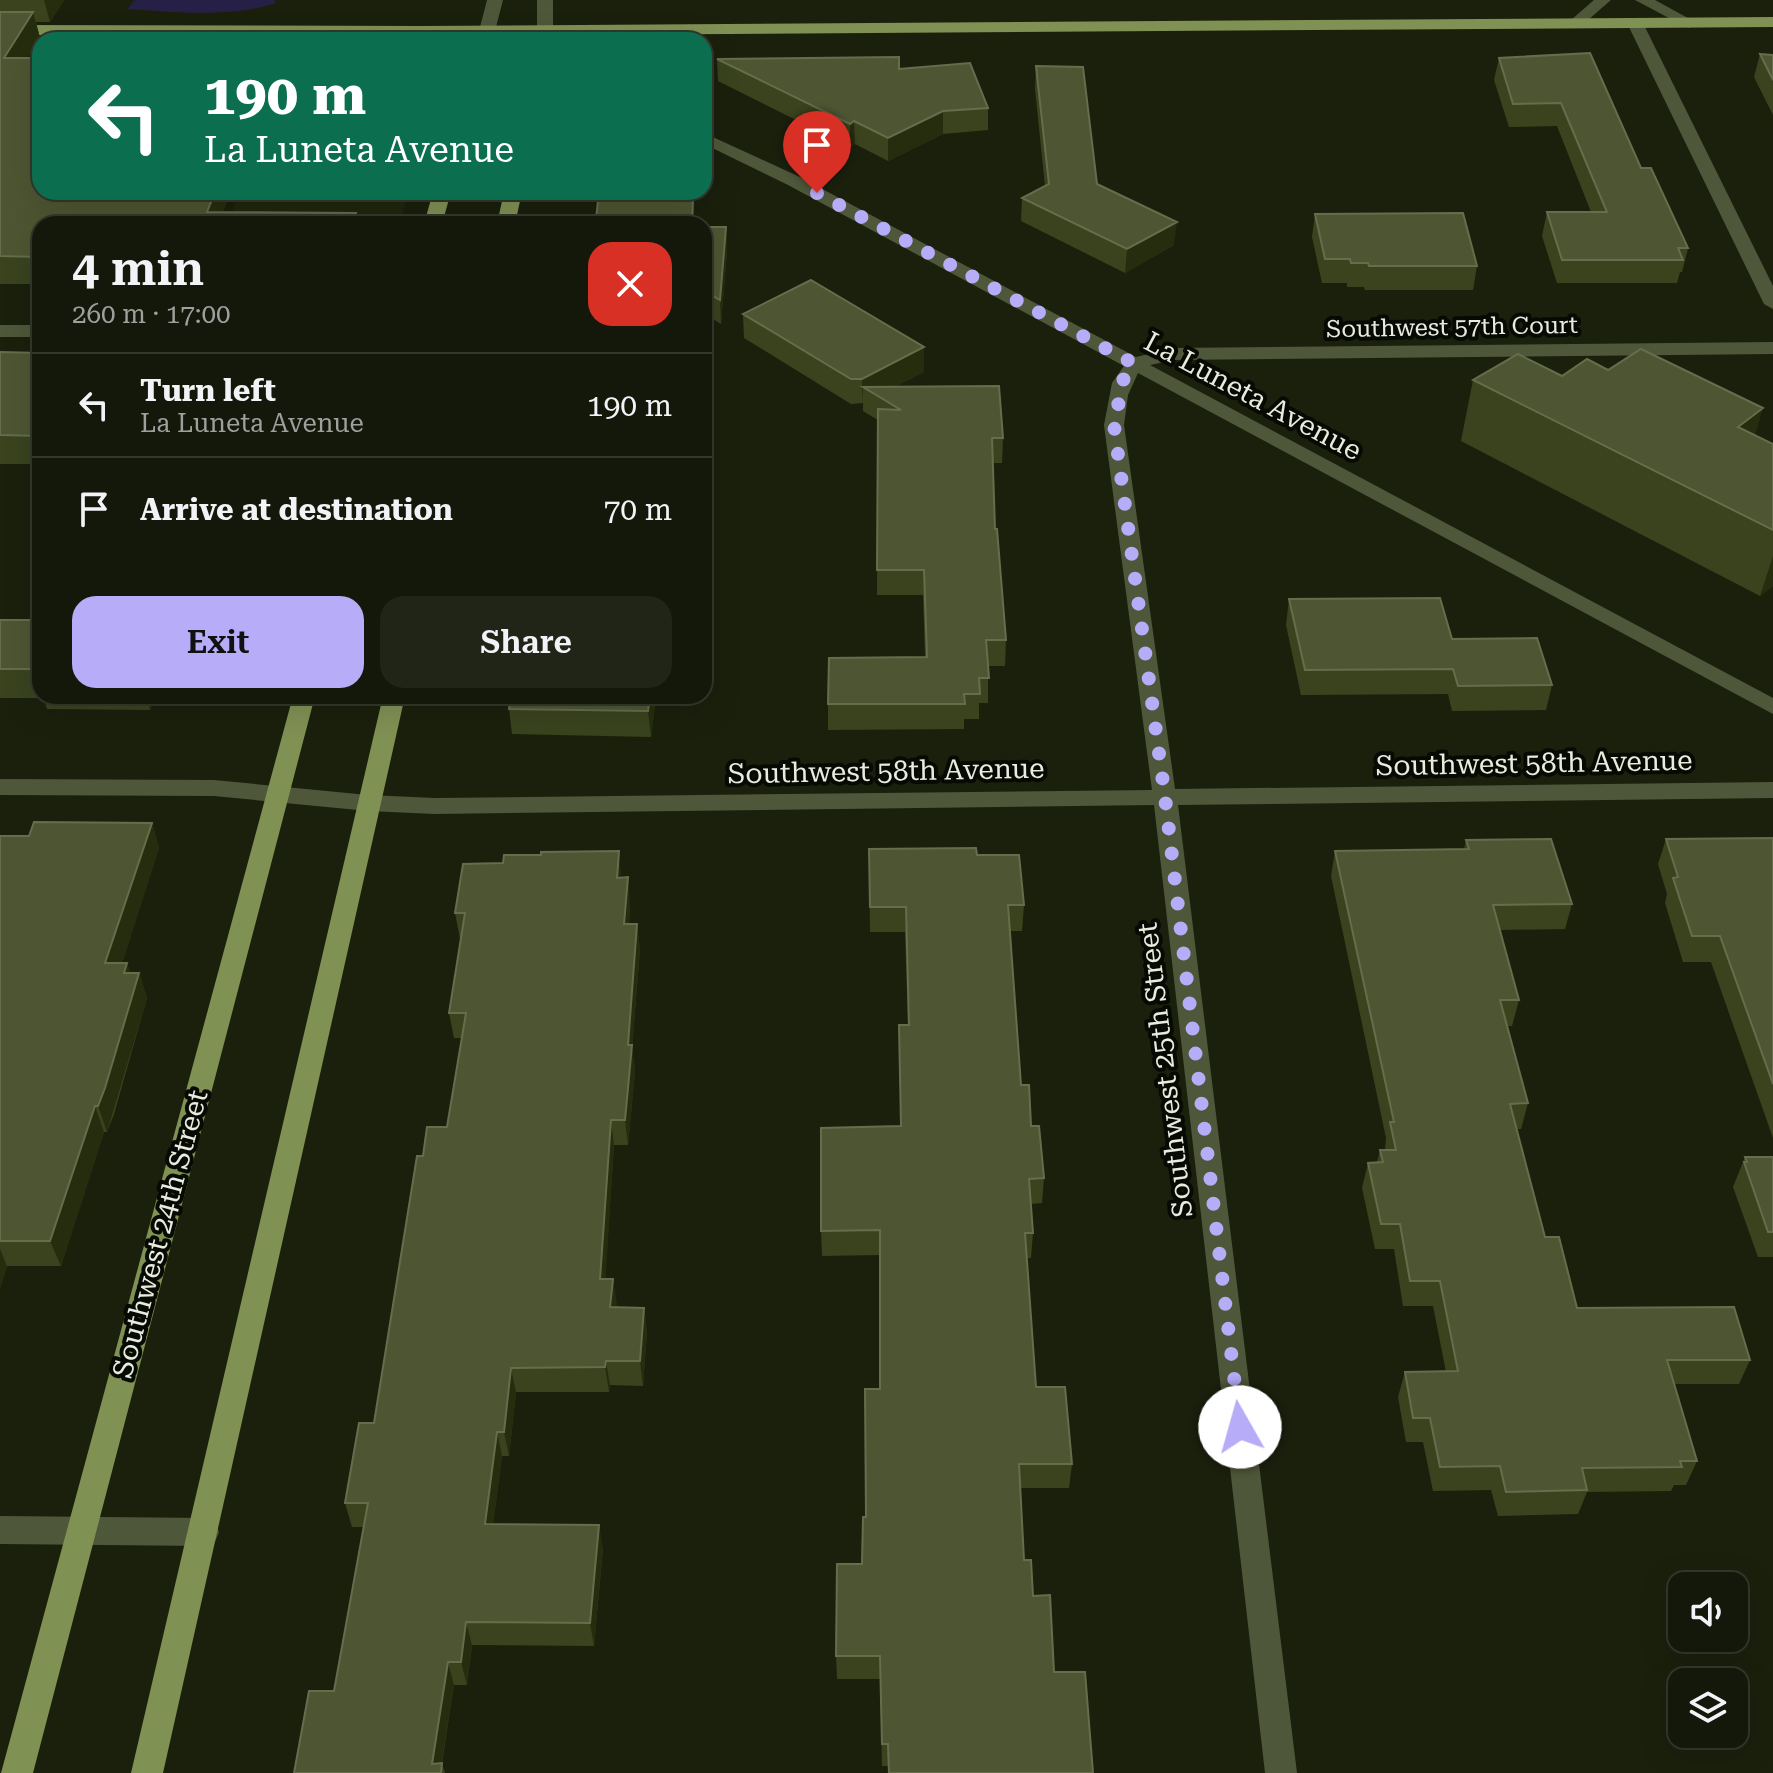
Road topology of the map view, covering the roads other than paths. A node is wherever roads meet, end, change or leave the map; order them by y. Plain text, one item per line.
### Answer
1 (495, 0) edge
2 (545, 0) edge
3 (1603, 0) edge
4 (1643, 0) edge
5 (1773, 22) edge
6 (1576, 23) junction
7 (1635, 23) junction
8 (1689, 23) junction
9 (0, 30) edge
10 (194, 32) edge
11 (487, 32) edge
12 (547, 32) edge
13 (712, 34) edge
14 (712, 142) edge
15 (1773, 304) edge
16 (0, 331) edge
17 (32, 331) edge
18 (1773, 348) edge
19 (1133, 363) junction
20 (302, 704) edge
21 (392, 704) edge
22 (1773, 707) edge
23 (0, 787) edge
24 (1773, 790) edge
25 (277, 795) junction
26 (1165, 797) junction
27 (368, 803) junction
28 (0, 1530) edge
29 (81, 1531) junction
30 (204, 1532) junction
31 (17, 1773) edge
32 (147, 1773) edge
33 (1281, 1773) edge

1 - 11 street
2 - 12 street
3 - 6 street
4 - 8 street
5 - 8 main road
6 - 7 main road
6 - 13 main road
7 - 8 main road
7 - 15 street
9 - 10 main road
14 - 19 street, La Luneta Avenue
16 - 17 street
18 - 19 street, Southwest 57th Court
19 - 22 street, La Luneta Avenue
19 - 26 street, Southwest 25th Street
20 - 25 main road, Southwest 24th Street
21 - 27 main road
23 - 25 street, Southwest 58th Avenue
24 - 26 street, Southwest 58th Avenue
25 - 27 street, Southwest 58th Avenue
25 - 29 main road, Southwest 24th Street
26 - 27 street, Southwest 58th Avenue
26 - 33 street, Southwest 25th Street
27 - 30 main road
28 - 29 street
29 - 30 street
29 - 31 main road, Southwest 24th Street
30 - 32 main road

